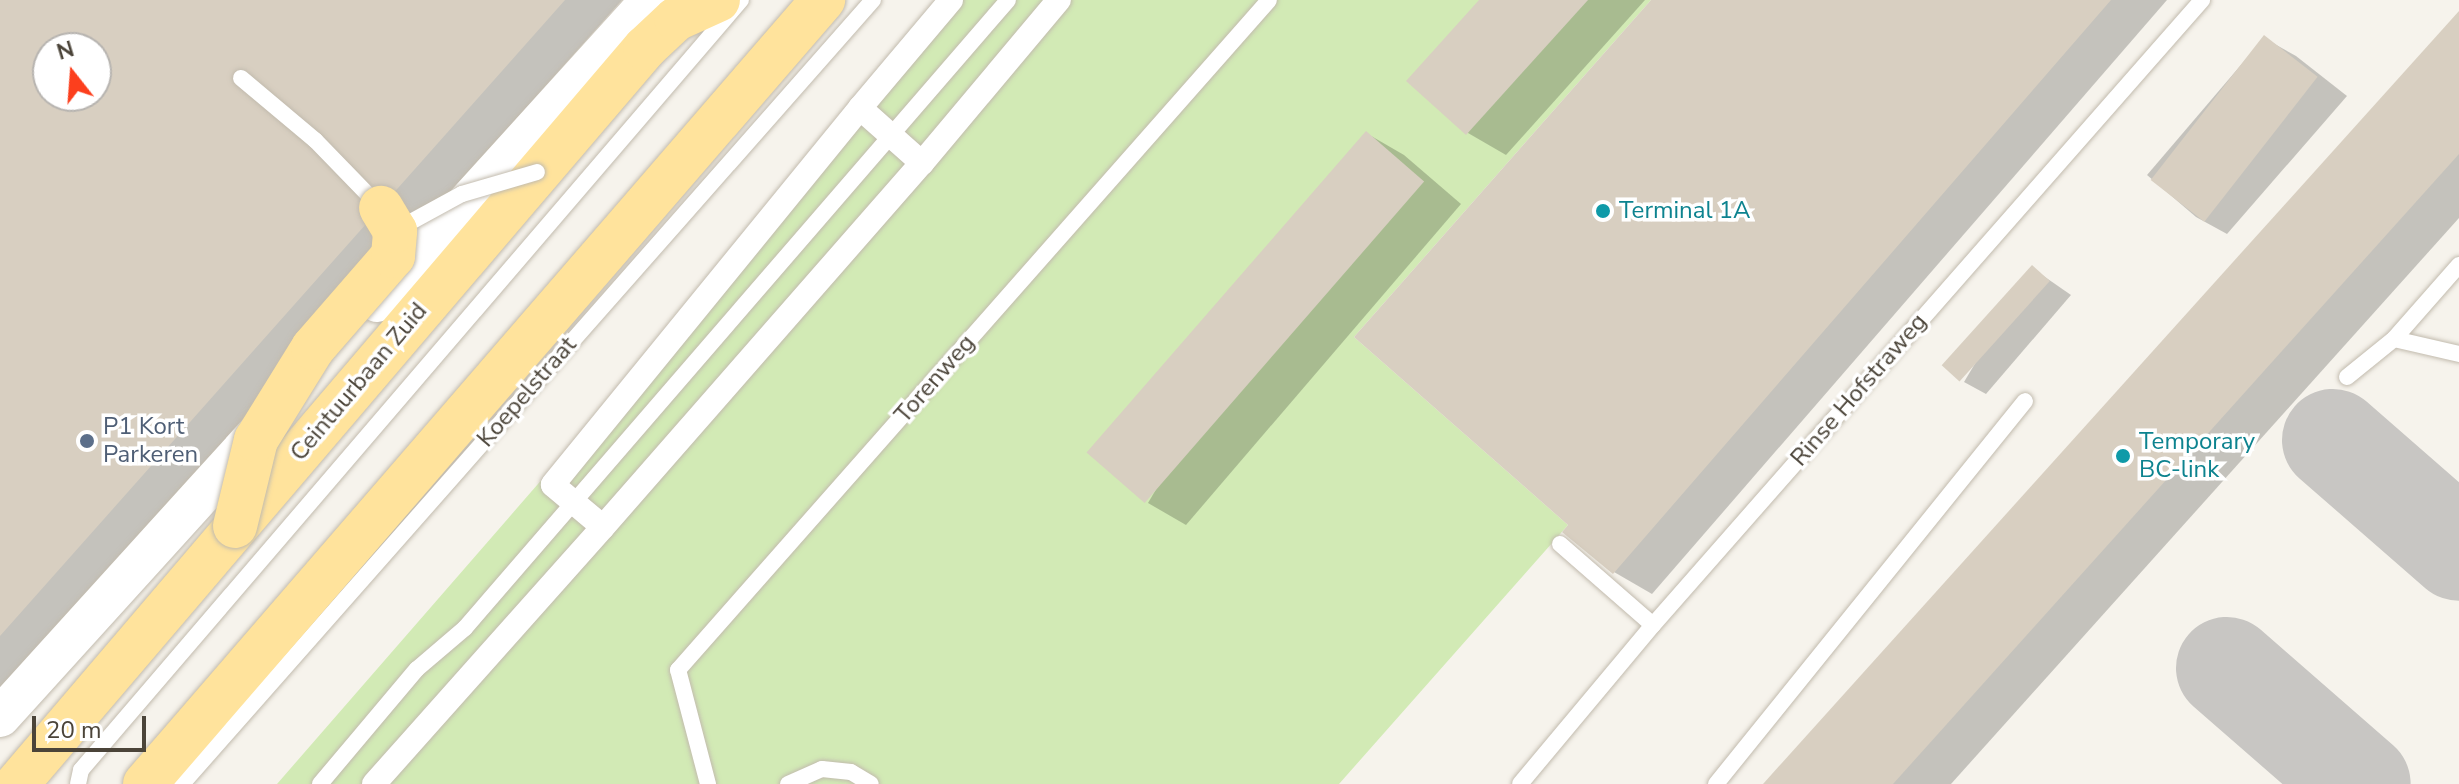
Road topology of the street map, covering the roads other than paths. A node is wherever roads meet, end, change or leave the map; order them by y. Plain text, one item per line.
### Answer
1 (651, 0) edge
2 (667, 0) edge
3 (718, 0) edge
4 (741, 0) edge
5 (807, 0) edge
6 (823, 0) edge
7 (873, 0) edge
8 (951, 0) edge
9 (1008, 0) edge
10 (1059, 0) edge
11 (1269, 0) edge
12 (2202, 0) edge
13 (645, 48) junction
14 (241, 78) dead end
15 (860, 108) junction
16 (891, 135) junction
17 (922, 163) junction
18 (537, 172) junction
19 (388, 219) junction
20 (2459, 265) edge
21 (2394, 339) junction
22 (2459, 354) edge
23 (2347, 377) dead end
24 (2025, 401) dead end
25 (574, 502) junction
26 (235, 526) junction
27 (603, 527) junction
28 (1560, 544) dead end
29 (1653, 625) junction
30 (0, 717) edge
31 (17, 784) edge
32 (78, 784) edge
33 (122, 784) edge
34 (145, 784) edge
35 (182, 784) edge
36 (320, 784) edge
37 (374, 784) edge
38 (708, 784) edge
39 (788, 784) edge
40 (871, 784) edge
41 (1520, 784) edge
42 (1716, 784) edge

1 - 30 street
2 - 13 main road
3 - 13 main road, Ceintuurbaan Zuid
4 - 32 lane
5 - 33 street, Koepelstraat
6 - 34 main road
7 - 35 lane, Koepelstraat
8 - 15 street
9 - 16 lane
10 - 17 street
11 - 38 lane, Torenweg
12 - 29 lane, Rinse Hofstraweg
13 - 18 main road, Ceintuurbaan Zuid
14 - 19 lane
15 - 16 street
15 - 25 street
16 - 17 street
16 - 25 lane
17 - 27 street
18 - 19 lane, bridge
18 - 26 main road, Ceintuurbaan Zuid, bridge
19 - 26 main road, bridge
20 - 21 lane
21 - 22 lane
21 - 23 lane
24 - 42 lane
25 - 27 street
25 - 36 lane
26 - 31 main road, Ceintuurbaan Zuid
27 - 37 street
28 - 29 lane
29 - 41 lane, Rinse Hofstraweg
39 - 40 lane

